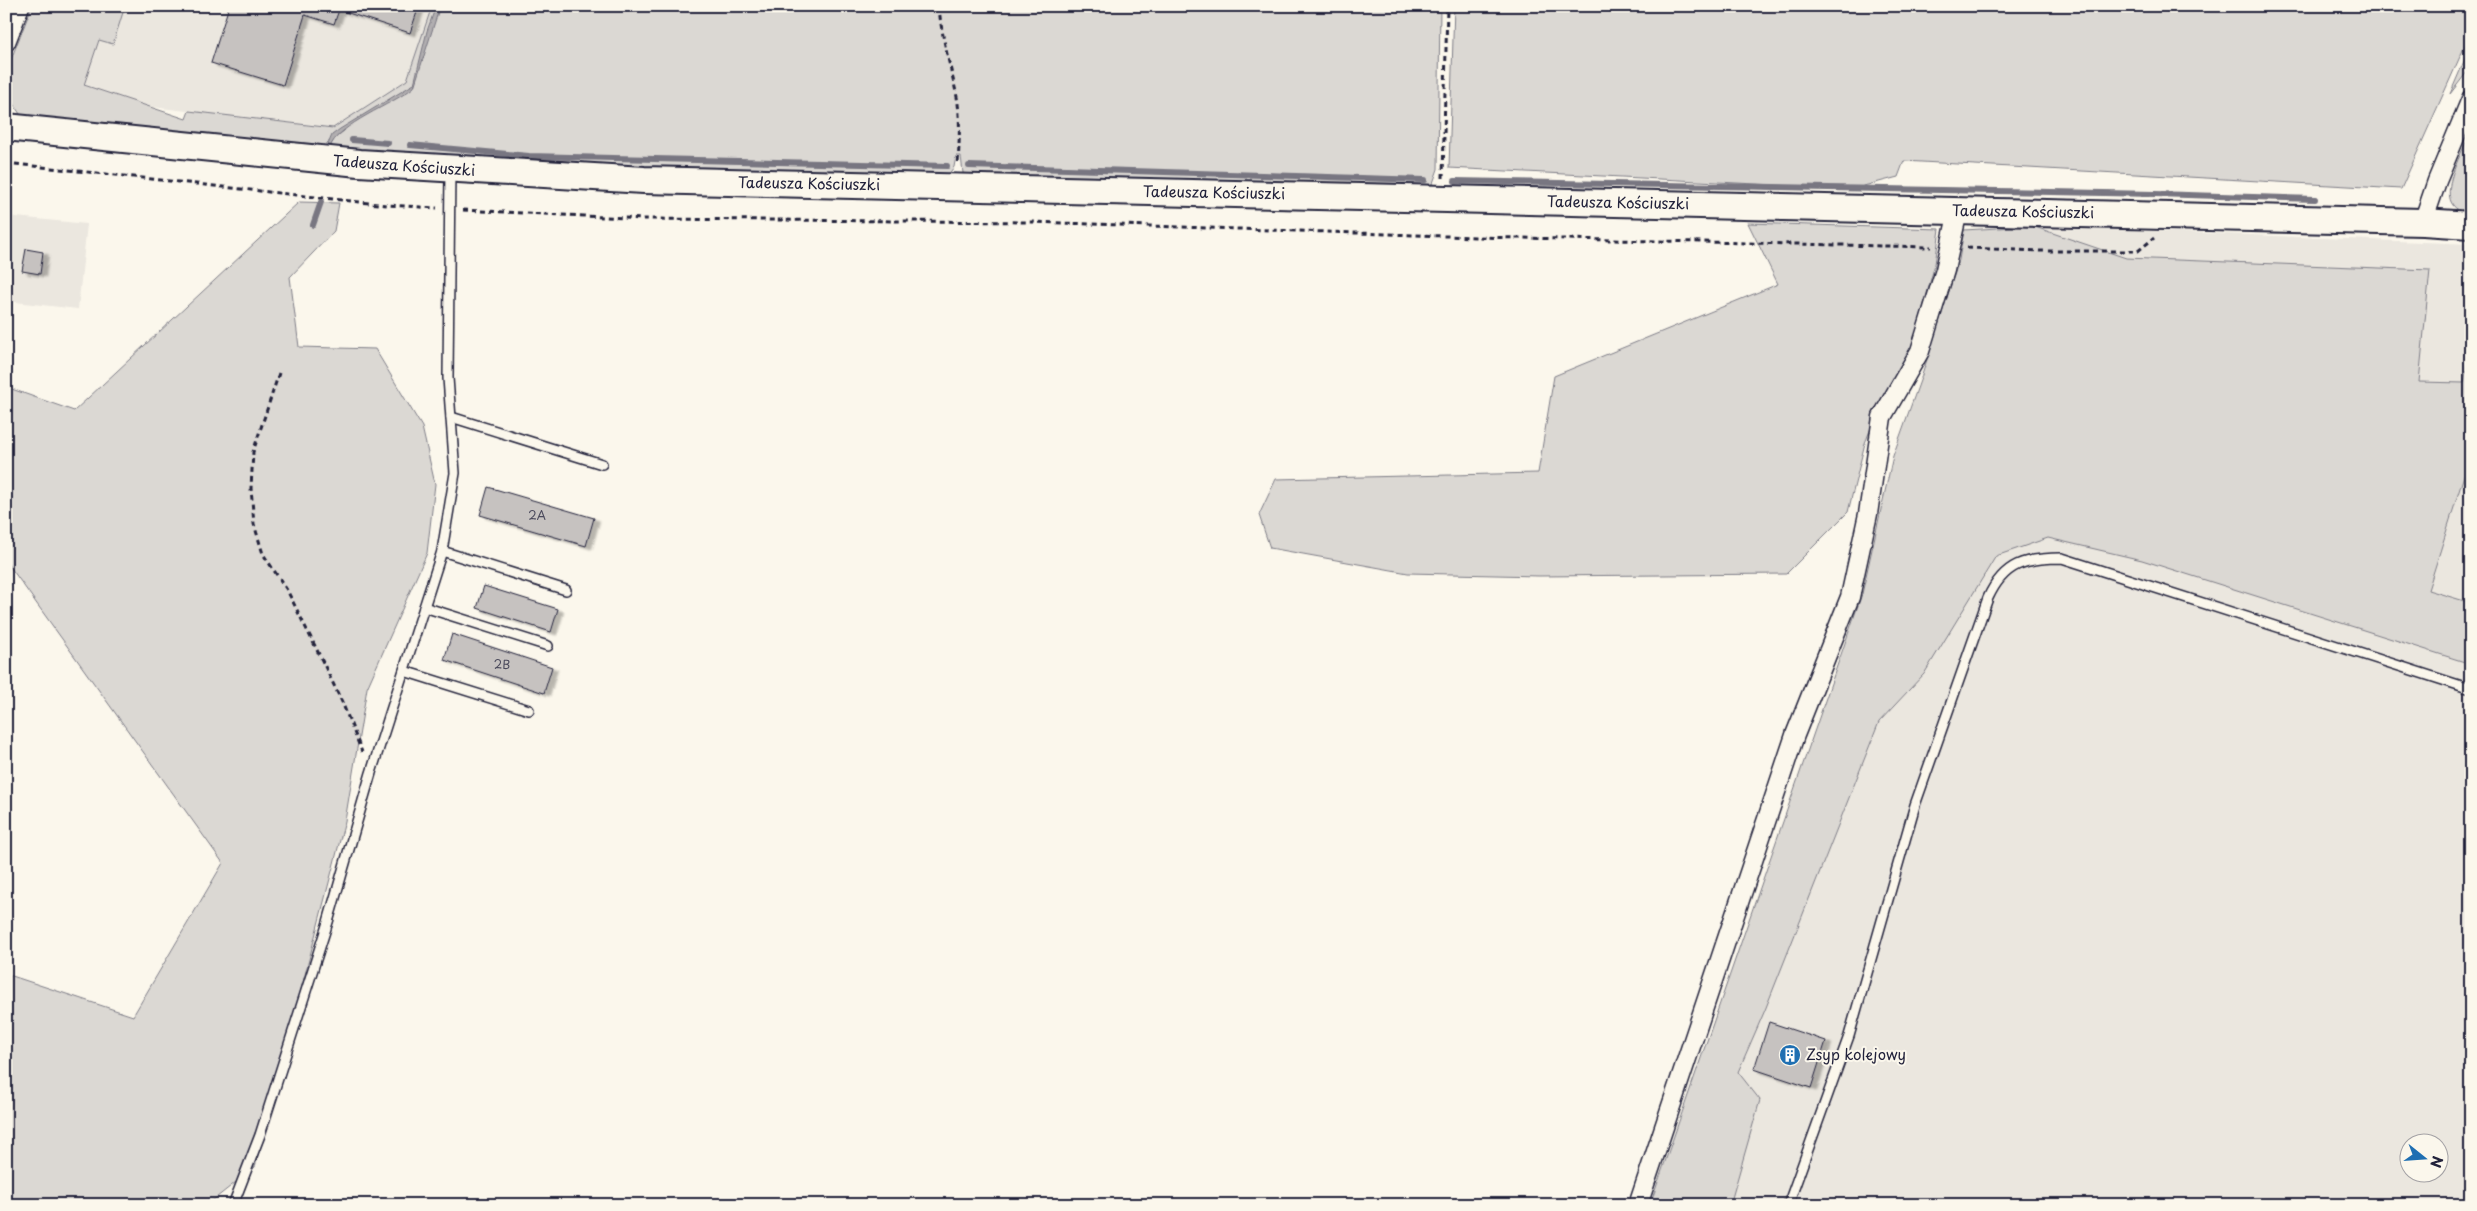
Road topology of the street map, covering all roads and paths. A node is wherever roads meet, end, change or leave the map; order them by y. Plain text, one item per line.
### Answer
1 (20, 6) edge
2 (939, 6) edge
3 (1447, 6) edge
4 (6, 42) edge
5 (2471, 99) edge
6 (6, 127) edge
7 (958, 161) dead end
8 (6, 163) edge
9 (450, 169) junction
10 (1442, 198) junction
11 (450, 209) junction
12 (1958, 211) junction
13 (2423, 222) junction
14 (2471, 225) edge
15 (2158, 233) dead end
16 (1950, 247) junction
17 (279, 373) dead end
18 (451, 417) junction
19 (602, 464) dead end
20 (442, 551) junction
21 (566, 590) dead end
22 (424, 607) junction
23 (548, 646) dead end
24 (404, 671) junction
25 (2471, 689) edge
26 (529, 710) dead end
27 (371, 773) junction
28 (234, 1205) edge
29 (1638, 1205) edge
30 (1788, 1205) edge

1 - 4 street
2 - 7 path
3 - 10 path
5 - 13 street
6 - 9 main road, Tadeusza Kościuszki
8 - 11 path
9 - 10 main road, Tadeusza Kościuszki
9 - 11 lane
10 - 12 main road, Tadeusza Kościuszki
11 - 16 path
11 - 18 lane
12 - 13 main road, Tadeusza Kościuszki
12 - 16 street
13 - 14 main road, Tadeusza Kościuszki
15 - 16 path
16 - 29 street
17 - 27 path
18 - 19 lane
18 - 20 lane
20 - 21 lane
20 - 22 lane
22 - 23 lane
22 - 24 lane
24 - 26 lane
24 - 27 lane
25 - 30 lane
27 - 28 lane

